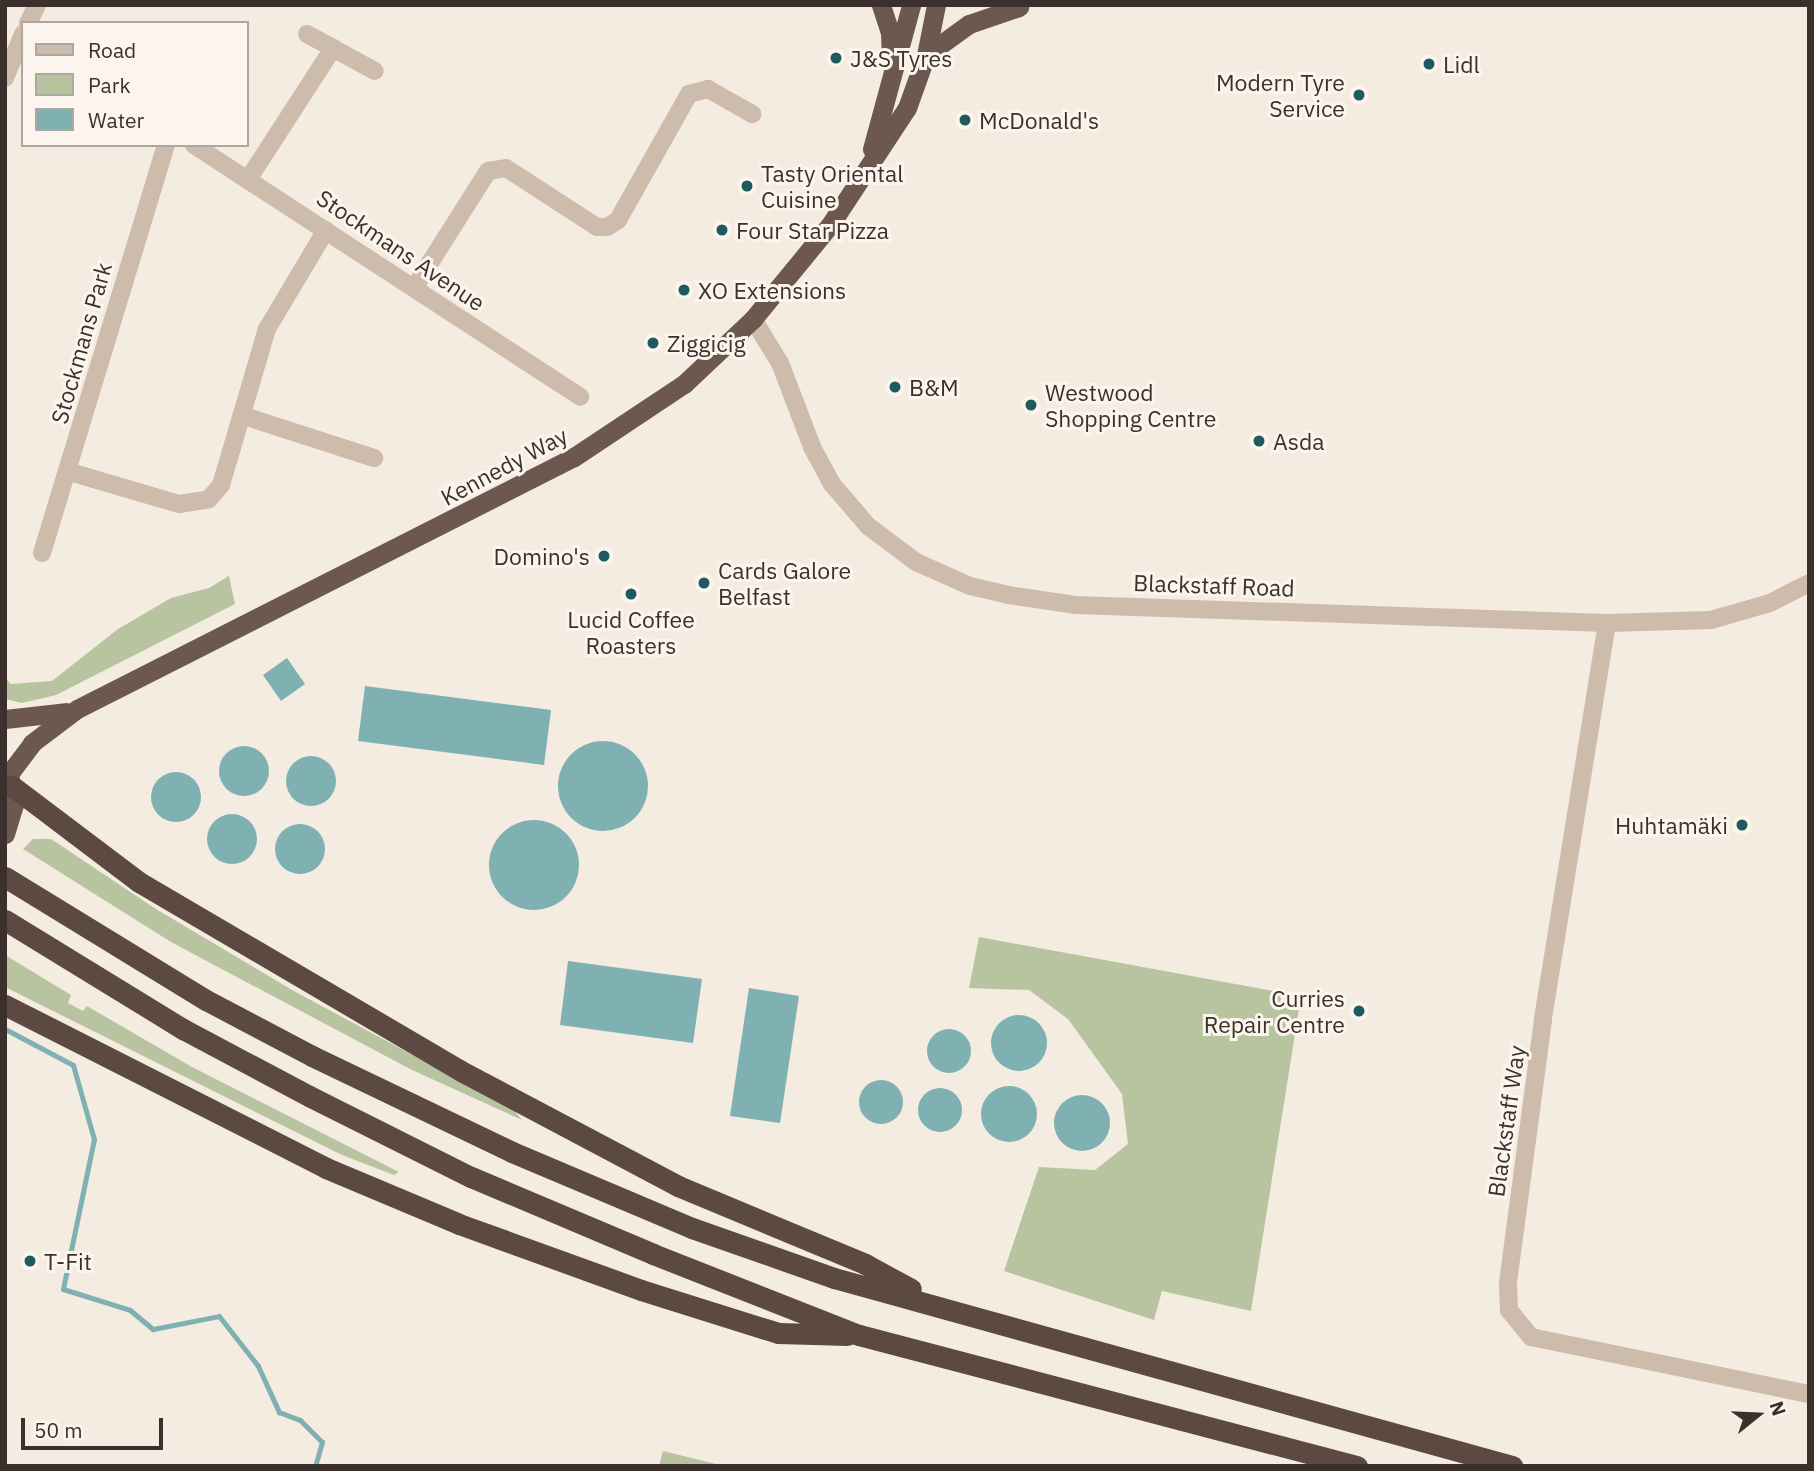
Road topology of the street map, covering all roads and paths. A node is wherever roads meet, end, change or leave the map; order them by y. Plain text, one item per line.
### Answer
1 (37, 5) edge
2 (881, 5) edge
3 (911, 5) edge
4 (936, 5) edge
5 (1019, 7) dead end
6 (29, 21) edge
7 (307, 34) dead end
8 (21, 41) edge
9 (333, 48) junction
10 (926, 55) junction
11 (13, 71) edge
12 (375, 71) dead end
13 (892, 75) junction
14 (752, 114) dead end
15 (165, 147) edge
16 (197, 147) edge
17 (869, 160) junction
18 (249, 178) junction
19 (326, 230) junction
20 (414, 288) junction
21 (753, 319) junction
22 (580, 397) dead end
23 (244, 416) junction
24 (374, 458) dead end
25 (70, 472) junction
26 (42, 553) dead end
27 (1809, 583) edge
28 (1607, 623) junction
29 (77, 709) junction
30 (5, 719) edge
31 (9, 776) edge
32 (5, 834) edge
33 (5, 877) edge
34 (5, 920) edge
35 (5, 1005) edge
36 (936, 1303) junction
37 (859, 1335) junction
38 (1809, 1394) edge
39 (1357, 1466) edge
40 (1513, 1466) edge

1 - 6 street
2 - 13 highway
3 - 13 highway, Kennedy Way
4 - 10 highway, Kennedy Way
5 - 10 highway
7 - 9 street
8 - 11 street
9 - 12 street
9 - 18 street
10 - 17 highway, Kennedy Way
13 - 17 highway, Kennedy Way
14 - 20 street
15 - 25 street, Stockmans Park
16 - 18 street, Stockmans Avenue
17 - 21 highway, Kennedy Way
18 - 19 street, Stockmans Avenue
19 - 20 street, Stockmans Avenue
19 - 23 street
20 - 22 street, Stockmans Avenue
21 - 28 street, Blackstaff Road
21 - 29 highway, Kennedy Way
23 - 24 street
23 - 25 street
25 - 26 street, Stockmans Park
27 - 28 street, Blackstaff Road
28 - 38 street, Blackstaff Way
29 - 30 highway, Kennedy Way
29 - 31 highway, Kennedy Way
31 - 32 highway
31 - 36 highway
33 - 36 highway
34 - 37 highway
35 - 37 highway
36 - 40 highway
37 - 39 highway

